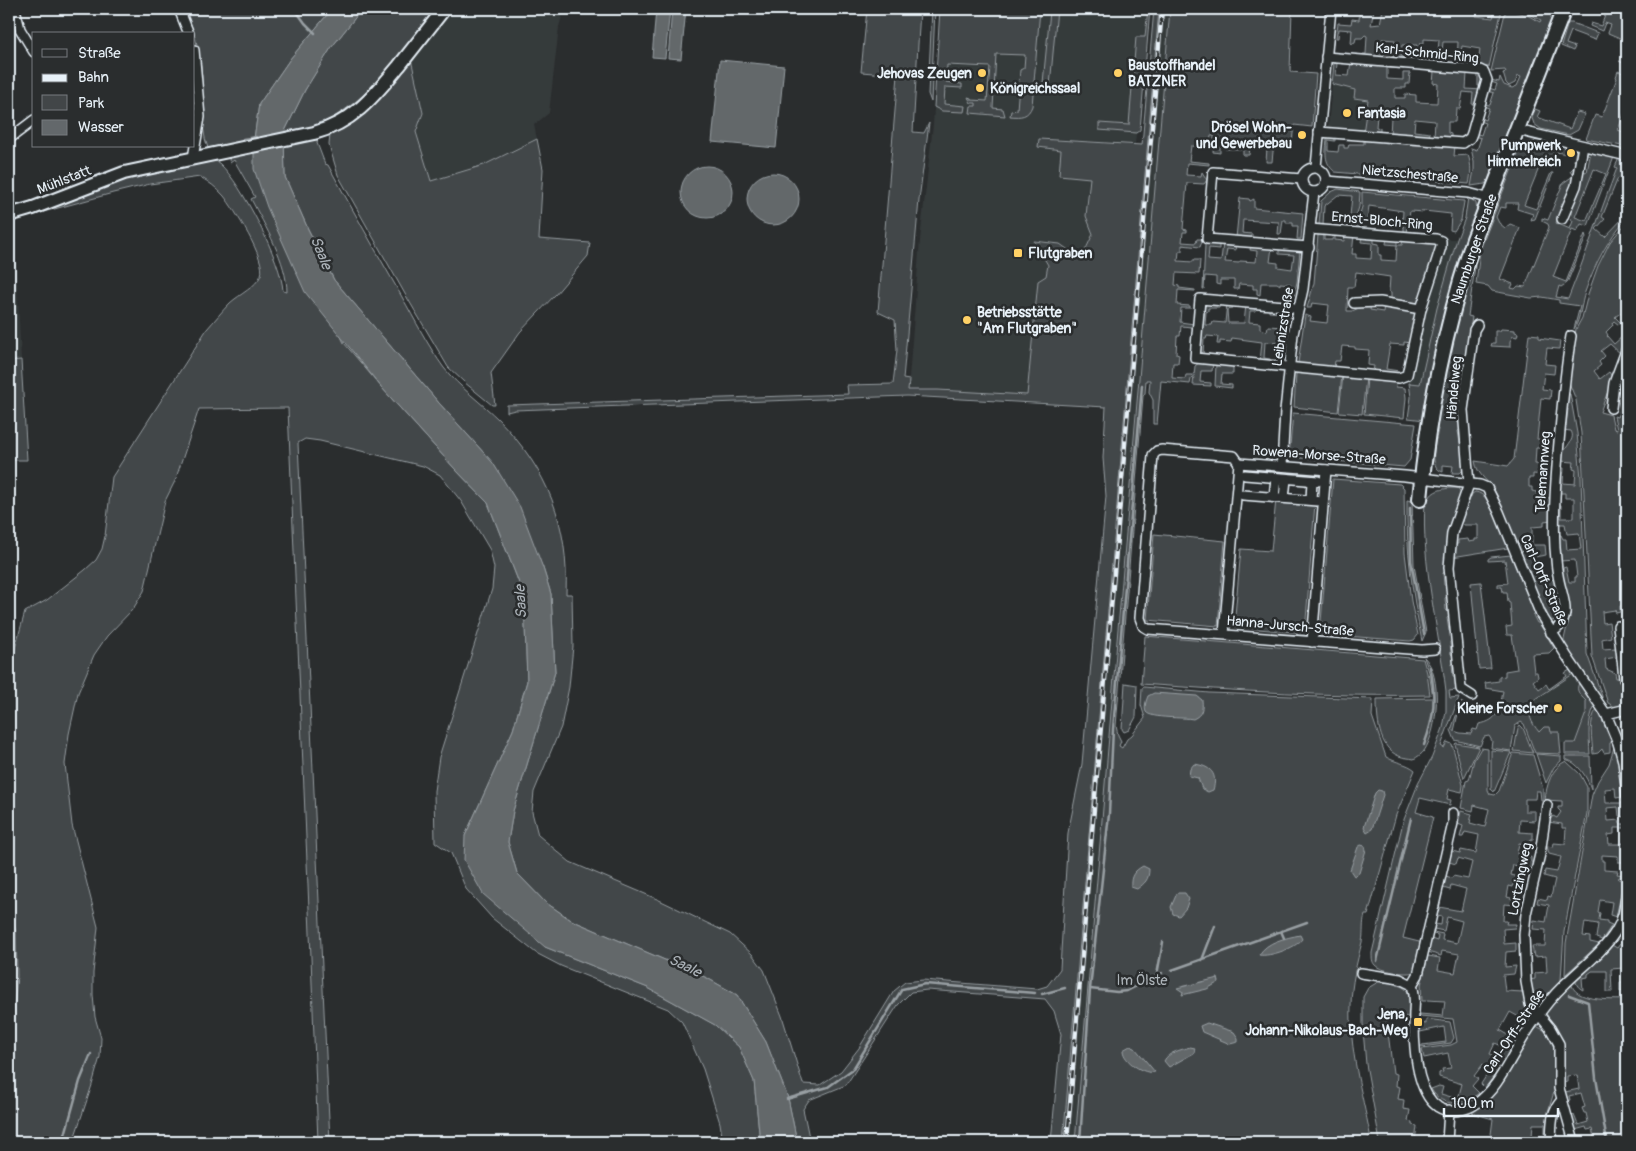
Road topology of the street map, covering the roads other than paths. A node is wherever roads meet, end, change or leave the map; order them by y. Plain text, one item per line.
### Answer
1 (12, 9) edge
2 (179, 9) edge
3 (444, 9) edge
4 (1331, 9) edge
5 (1564, 9) edge
6 (9, 17) edge
7 (188, 32) edge
8 (32, 49) edge
9 (1326, 57) junction
10 (195, 59) edge
11 (32, 122) edge
12 (1517, 130) junction
13 (1319, 132) junction
14 (9, 139) edge
15 (195, 143) edge
16 (1583, 146) junction
17 (194, 148) edge
18 (1626, 152) edge
19 (193, 158) junction
20 (1316, 167) junction
21 (1302, 179) junction
22 (1326, 181) junction
23 (1314, 192) junction
24 (1491, 199) junction
25 (9, 215) edge
26 (1562, 219) dead end
27 (1310, 229) junction
28 (1309, 247) junction
29 (1354, 302) dead end
30 (1298, 309) junction
31 (1422, 309) junction
32 (1477, 325) dead end
33 (1571, 336) dead end
34 (1627, 348) edge
35 (1290, 368) junction
36 (1611, 408) dead end
37 (1240, 463) junction
38 (1282, 466) junction
39 (1326, 470) junction
40 (1245, 475) dead end
41 (1287, 477) junction
42 (1276, 478) junction
43 (1422, 478) junction
44 (1469, 484) junction
45 (1243, 495) dead end
46 (1274, 497) junction
47 (1284, 498) junction
48 (1420, 498) dead end
49 (1143, 626) joint
50 (1618, 626) dead end
51 (1551, 633) junction
52 (1224, 634) junction
53 (1312, 642) junction
54 (1435, 648) dead end
55 (1625, 658) edge
56 (1624, 679) dead end
57 (1472, 696) dead end
58 (1627, 709) edge
59 (1606, 714) junction
60 (1626, 781) edge
61 (1627, 795) edge
62 (1547, 805) dead end
63 (1453, 813) dead end
64 (1627, 891) edge
65 (1626, 914) edge
66 (1361, 973) dead end
67 (1412, 985) junction
68 (1538, 1016) junction
69 (1562, 1100) junction
70 (1450, 1110) junction
71 (1447, 1142) edge
72 (1551, 1142) edge
73 (1574, 1142) edge

1 - 6 street
1 - 8 street
2 - 7 street
3 - 19 street, Mühlstatt
4 - 9 street
5 - 12 main road, Naumburger Straße
9 - 13 street
9 - 13 street, Karl-Schmid-Ring
10 - 15 street
11 - 14 street
12 - 16 street
12 - 24 main road, Naumburger Straße
13 - 20 street
16 - 18 street
16 - 26 street
17 - 19 street
19 - 25 street, Mühlstatt
20 - 21 street
20 - 22 street
21 - 23 street
21 - 28 street
22 - 23 street
22 - 24 street, Nietzschestraße
23 - 27 street, Leibnizstraße
24 - 43 main road, Naumburger Straße
27 - 28 street, Leibnizstraße
27 - 31 street, Ernst-Bloch-Ring
28 - 30 street, Leibnizstraße
29 - 31 street
30 - 35 street, Leibnizstraße
30 - 35 street
31 - 35 street, Ernst-Bloch-Ring
32 - 44 street, Händelweg
33 - 51 street, Telemannweg
34 - 36 street
35 - 38 street, Leibnizstraße
37 - 38 street, Rowena-Morse-Straße
37 - 49 street, Rowena-Morse-Straße
37 - 52 street
38 - 39 street, Rowena-Morse-Straße
39 - 43 street, Rowena-Morse-Straße
39 - 53 street
40 - 42 street
41 - 42 street
41 - 47 street
41 - 47 street
42 - 46 street
43 - 44 street, Carl-Orff-Straße
43 - 48 main road, Naumburger Straße
44 - 51 street, Carl-Orff-Straße
44 - 57 street
45 - 46 street
46 - 47 street
49 - 52 street, Hanna-Jursch-Straße
50 - 55 street
51 - 59 street, Carl-Orff-Straße
52 - 53 street, Hanna-Jursch-Straße
53 - 54 street, Hanna-Jursch-Straße
55 - 56 street
58 - 59 street
59 - 60 street, Carl-Orff-Straße
60 - 61 street, Carl-Orff-Straße
62 - 68 street, Lortzingweg
63 - 67 street
64 - 65 street, Carl-Orff-Straße
65 - 68 street, Carl-Orff-Straße
66 - 67 street
67 - 70 street
68 - 69 street, Lortzingweg
68 - 70 street, Carl-Orff-Straße
69 - 72 street
69 - 73 street, Lortzingweg
70 - 71 street

